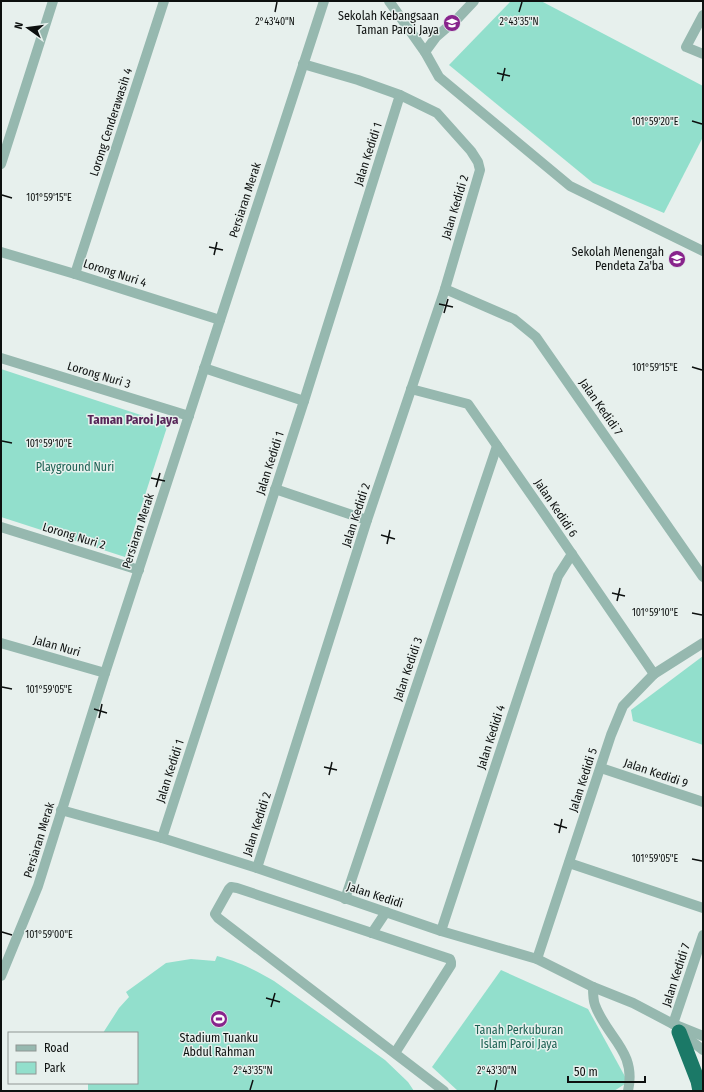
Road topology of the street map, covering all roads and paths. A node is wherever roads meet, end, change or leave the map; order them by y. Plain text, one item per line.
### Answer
1 (53, 1) edge
2 (164, 1) edge
3 (324, 1) edge
4 (389, 1) edge
5 (474, 1) edge
6 (703, 14) edge
7 (425, 52) junction
8 (703, 54) edge
9 (303, 64) junction
10 (400, 95) junction
11 (1, 164) edge
12 (703, 251) edge
13 (1, 252) edge
14 (75, 274) junction
15 (445, 289) junction
16 (220, 320) junction
17 (1, 358) edge
18 (204, 368) junction
19 (411, 389) junction
20 (304, 401) junction
21 (189, 416) junction
22 (497, 446) junction
23 (275, 489) junction
24 (367, 520) junction
25 (1, 527) edge
26 (572, 554) junction
27 (139, 570) junction
28 (703, 577) edge
29 (1, 643) edge
30 (703, 643) edge
31 (105, 673) junction
32 (654, 674) junction
33 (601, 768) junction
34 (703, 802) edge
35 (61, 810) junction
36 (162, 838) junction
37 (569, 863) junction
38 (257, 868) junction
39 (345, 899) junction
40 (703, 908) edge
41 (386, 912) junction
42 (441, 931) junction
43 (372, 933) junction
44 (703, 935) edge
45 (537, 959) junction
46 (1, 976) edge
47 (593, 987) junction
48 (676, 1028) junction
49 (703, 1036) edge
50 (703, 1050) edge
51 (395, 1053) junction
52 (444, 1091) edge
53 (628, 1091) edge
54 (700, 1091) edge

1 - 11 street
2 - 14 street, Lorong Cenderawasih 4
3 - 9 street, Persiaran Merak
4 - 7 street
5 - 7 street
6 - 8 street
7 - 12 street
9 - 10 street
9 - 16 street, Persiaran Merak
10 - 15 street, Jalan Kedidi 2
10 - 20 street, Jalan Kedidi 1
13 - 14 street, Lorong Nuri 4
14 - 16 street, Lorong Nuri 4
15 - 19 street, Jalan Kedidi 2
15 - 28 street, Jalan Kedidi 7
16 - 18 street, Persiaran Merak
17 - 21 street, Lorong Nuri 3
18 - 20 street
18 - 21 street, Persiaran Merak
19 - 22 street, Jalan Kedidi 6
19 - 24 street, Jalan Kedidi 2
20 - 23 street, Jalan Kedidi 1
21 - 27 street, Persiaran Merak
22 - 26 street, Jalan Kedidi 6
22 - 39 street, Jalan Kedidi 3
23 - 24 street
23 - 36 street, Jalan Kedidi 1
24 - 38 street, Jalan Kedidi 2
25 - 27 street, Lorong Nuri 2
26 - 32 street, Jalan Kedidi 6
26 - 42 street, Jalan Kedidi 4
27 - 31 street, Persiaran Merak
29 - 31 street, Jalan Nuri
30 - 32 street, Jalan Kedidi 5
31 - 35 street, Persiaran Merak
32 - 33 street, Jalan Kedidi 5
33 - 34 street, Jalan Kedidi 9
33 - 37 street, Jalan Kedidi 5
35 - 36 street, Jalan Kedidi
35 - 46 street, Persiaran Merak
36 - 38 street, Jalan Kedidi
37 - 40 street
37 - 45 street, Jalan Kedidi 5
38 - 39 street, Jalan Kedidi
39 - 41 street, Jalan Kedidi
41 - 42 street, Jalan Kedidi
41 - 43 street
42 - 45 street, Jalan Kedidi
43 - 51 street
43 - 51 street
44 - 48 street, Jalan Kedidi 7
45 - 47 street, Jalan Kedidi
47 - 48 street, Jalan Kedidi
47 - 53 street
48 - 49 street
48 - 50 street
48 - 54 highway
51 - 52 street

